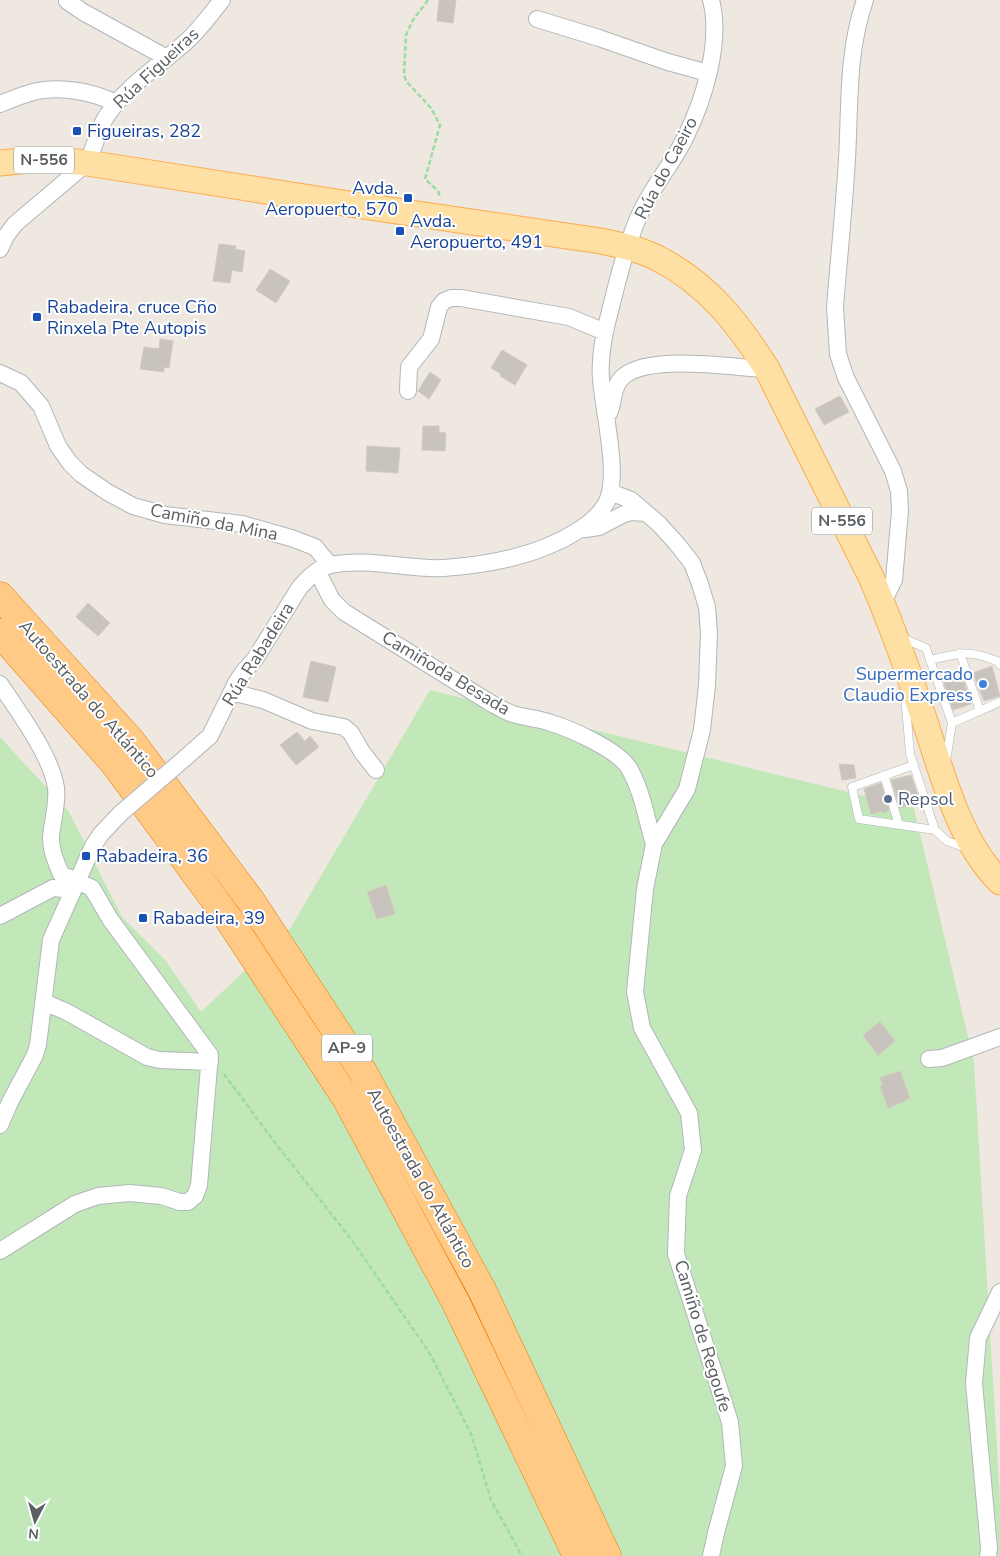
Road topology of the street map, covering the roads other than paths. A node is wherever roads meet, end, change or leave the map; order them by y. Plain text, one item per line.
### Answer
1 (222, 0) edge
2 (711, 0) edge
3 (865, 0) edge
4 (67, 1) edge
5 (537, 19) dead end
6 (166, 58) junction
7 (708, 73) junction
8 (0, 104) edge
9 (116, 104) junction
10 (0, 163) edge
11 (88, 163) junction
12 (628, 247) junction
13 (0, 249) edge
14 (605, 332) junction
15 (767, 369) junction
16 (0, 373) edge
17 (408, 391) dead end
18 (606, 420) junction
19 (610, 492) junction
20 (646, 513) junction
21 (580, 529) junction
22 (324, 568) junction
23 (0, 596) edge
24 (882, 604) junction
25 (0, 633) edge
26 (894, 635) junction
27 (960, 653) junction
28 (930, 660) junction
29 (905, 663) junction
30 (1000, 665) edge
31 (0, 684) edge
32 (232, 692) junction
33 (1000, 702) edge
34 (980, 711) junction
35 (952, 723) junction
36 (914, 765) junction
37 (376, 770) dead end
38 (884, 774) junction
39 (944, 775) junction
40 (899, 825) junction
41 (935, 830) junction
42 (654, 844) junction
43 (977, 853) junction
44 (1000, 882) edge
45 (75, 887) junction
46 (0, 916) edge
47 (44, 1002) junction
48 (1000, 1037) edge
49 (210, 1058) junction
50 (929, 1059) dead end
51 (0, 1125) edge
52 (0, 1251) edge
53 (1000, 1292) edge
54 (577, 1556) edge
55 (607, 1556) edge
56 (711, 1556) edge
57 (988, 1556) edge

1 - 6 street, Rúa Figueiras
2 - 7 street, Rúa do Caeiro
3 - 24 street
4 - 6 street
5 - 7 street
6 - 9 street, Rúa Figueiras
7 - 12 street, Rúa do Caeiro
8 - 9 street
9 - 11 street, Rúa Figueiras
10 - 11 main road, N-556
11 - 12 main road, N-556
11 - 13 street, Rúa Figueiras
12 - 14 street
12 - 15 main road, N-556
14 - 17 street
14 - 18 street
15 - 18 street
15 - 24 main road, N-556
16 - 22 street, Camiño da Mina
18 - 19 street
19 - 20 street, Camiño de Regoufe
19 - 21 street
20 - 21 street
20 - 42 street, Camiño de Regoufe
21 - 22 street
22 - 32 street, Rúa Rabadeira
22 - 42 street, Camiñoda Besada
23 - 55 highway, Autoestrada do Atlántico / AP-9
24 - 26 main road, N-556
25 - 54 highway, Autoestrada do Atlántico / AP-9
26 - 28 lane
26 - 29 main road, N-556
27 - 28 lane
27 - 30 lane
27 - 34 lane
28 - 35 lane
29 - 36 lane
29 - 39 main road, N-556
31 - 45 street
32 - 37 street
32 - 45 street, Rúa Rabadeira, bridge
33 - 34 lane
34 - 35 lane
35 - 39 lane
36 - 38 lane
36 - 41 lane
38 - 40 lane
38 - 40 lane
39 - 43 main road, N-556
40 - 41 lane
41 - 43 lane
42 - 56 street, Camiño de Regoufe
43 - 44 main road, N-556
45 - 46 street
45 - 47 street, Rúa Rabadeira
45 - 49 street
47 - 49 street
47 - 51 street, Rúa Rabadeira
48 - 50 street
49 - 52 street
53 - 57 street

